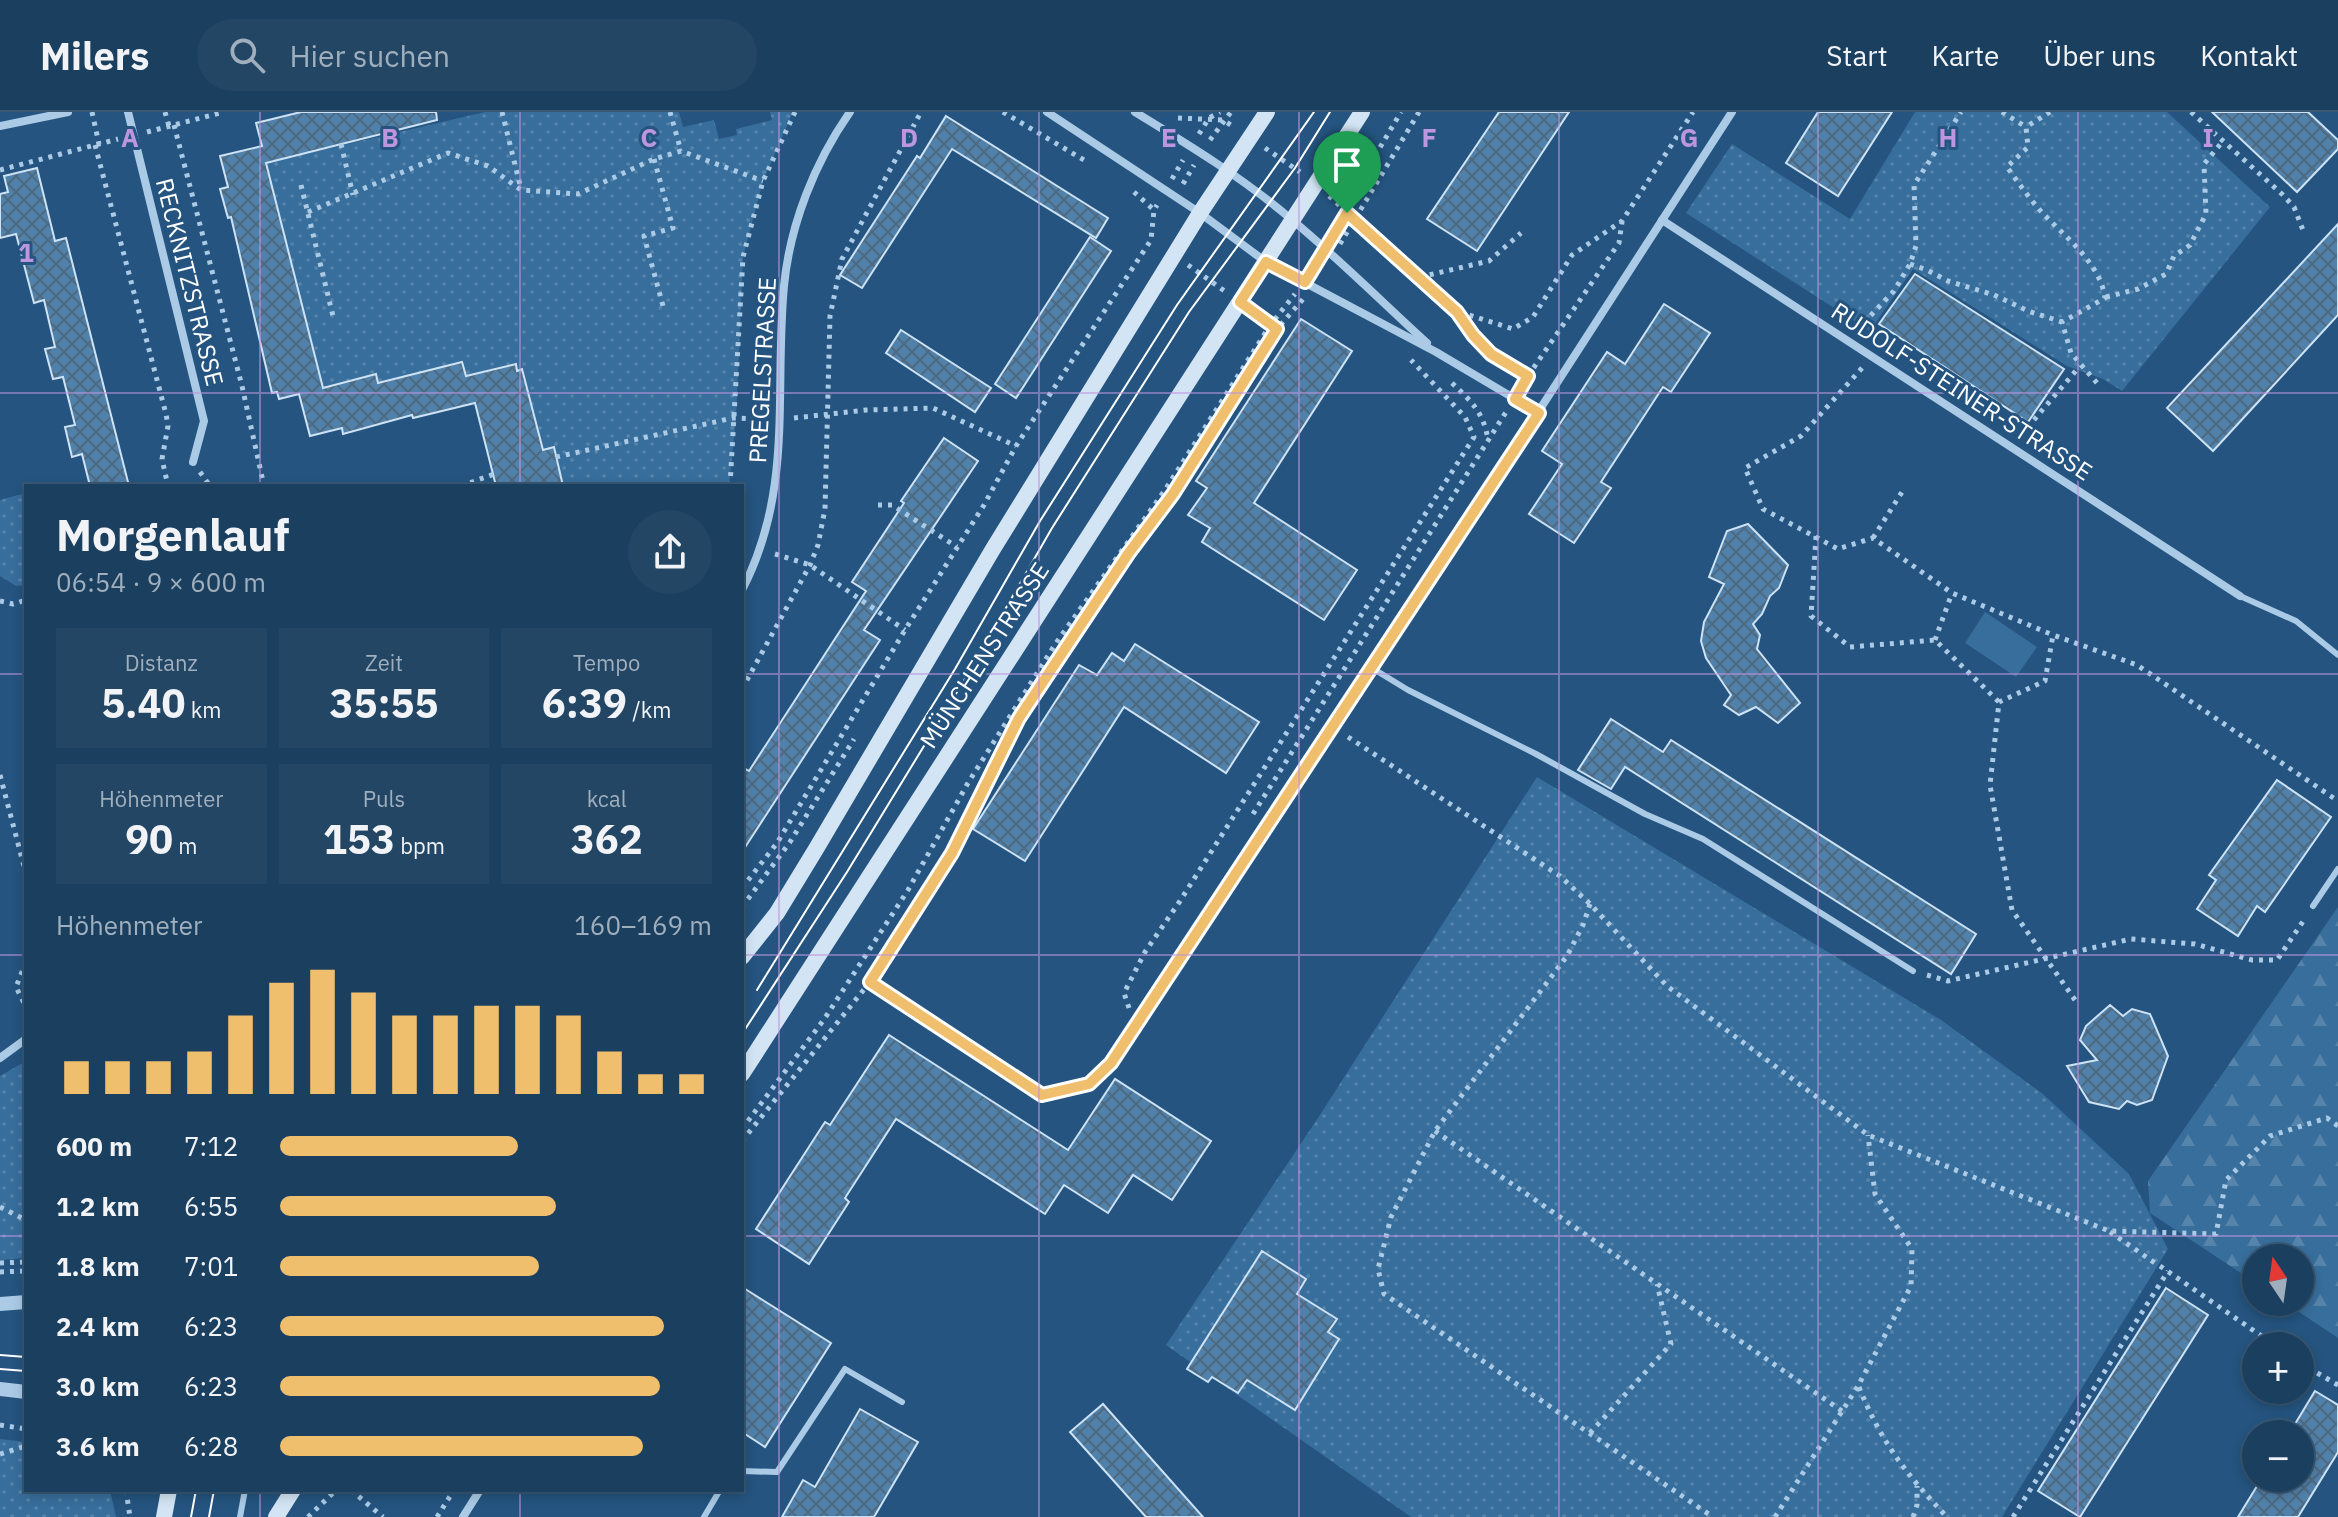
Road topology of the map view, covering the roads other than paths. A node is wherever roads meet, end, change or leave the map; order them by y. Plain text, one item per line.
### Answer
1 (68, 112) edge
2 (128, 112) edge
3 (850, 112) edge
4 (1047, 112) edge
5 (1135, 112) edge
6 (1267, 112) edge
7 (1362, 112) edge
8 (1732, 112) edge
9 (0, 126) edge
10 (1229, 171) junction
11 (1200, 213) junction
12 (1293, 220) junction
13 (1662, 220) junction
14 (1266, 262) junction
15 (1436, 352) junction
16 (1539, 413) junction
17 (193, 462) dead end
18 (744, 586) edge
19 (2240, 596) joint
20 (2338, 655) edge
21 (1371, 667) junction
22 (2338, 869) edge
23 (2313, 906) road end
24 (777, 913) junction
25 (744, 954) edge
26 (744, 960) edge
27 (1913, 971) road end
28 (1145, 1012) road end
29 (24, 1040) edge
30 (0, 1058) edge
31 (744, 1071) edge
32 (24, 1302) edge
33 (0, 1304) edge
34 (0, 1389) edge
35 (24, 1392) edge
36 (902, 1402) dead end
37 (744, 1471) edge
38 (169, 1492) edge
39 (245, 1492) edge
40 (292, 1492) edge
41 (479, 1492) edge
42 (719, 1492) edge
43 (164, 1517) edge
44 (240, 1517) edge
45 (276, 1517) edge
46 (463, 1517) edge
47 (704, 1517) edge

1 - 9 street
2 - 17 street, RECKNITZSTRASSE
3 - 18 street, PREGELSTRASSE
4 - 11 street
5 - 10 street
6 - 10 main road, MÜNCHENSTRASSE
7 - 12 main road, MÜNCHENSTRASSE
8 - 13 street
10 - 11 main road, MÜNCHENSTRASSE
10 - 12 street
11 - 14 street
11 - 24 main road, MÜNCHENSTRASSE
12 - 14 main road, MÜNCHENSTRASSE
12 - 15 street
13 - 16 street
13 - 19 street, RUDOLF-STEINER-STRASSE
14 - 15 street
14 - 31 main road, MÜNCHENSTRASSE
15 - 16 street
16 - 21 street
19 - 20 lane
21 - 27 lane
21 - 28 street
22 - 23 lane
24 - 25 main road, MÜNCHENSTRASSE
24 - 26 lane
29 - 30 street
32 - 33 street
34 - 35 street
36 - 37 lane
38 - 43 main road
39 - 44 lane
40 - 45 main road
41 - 46 street
42 - 47 lane

